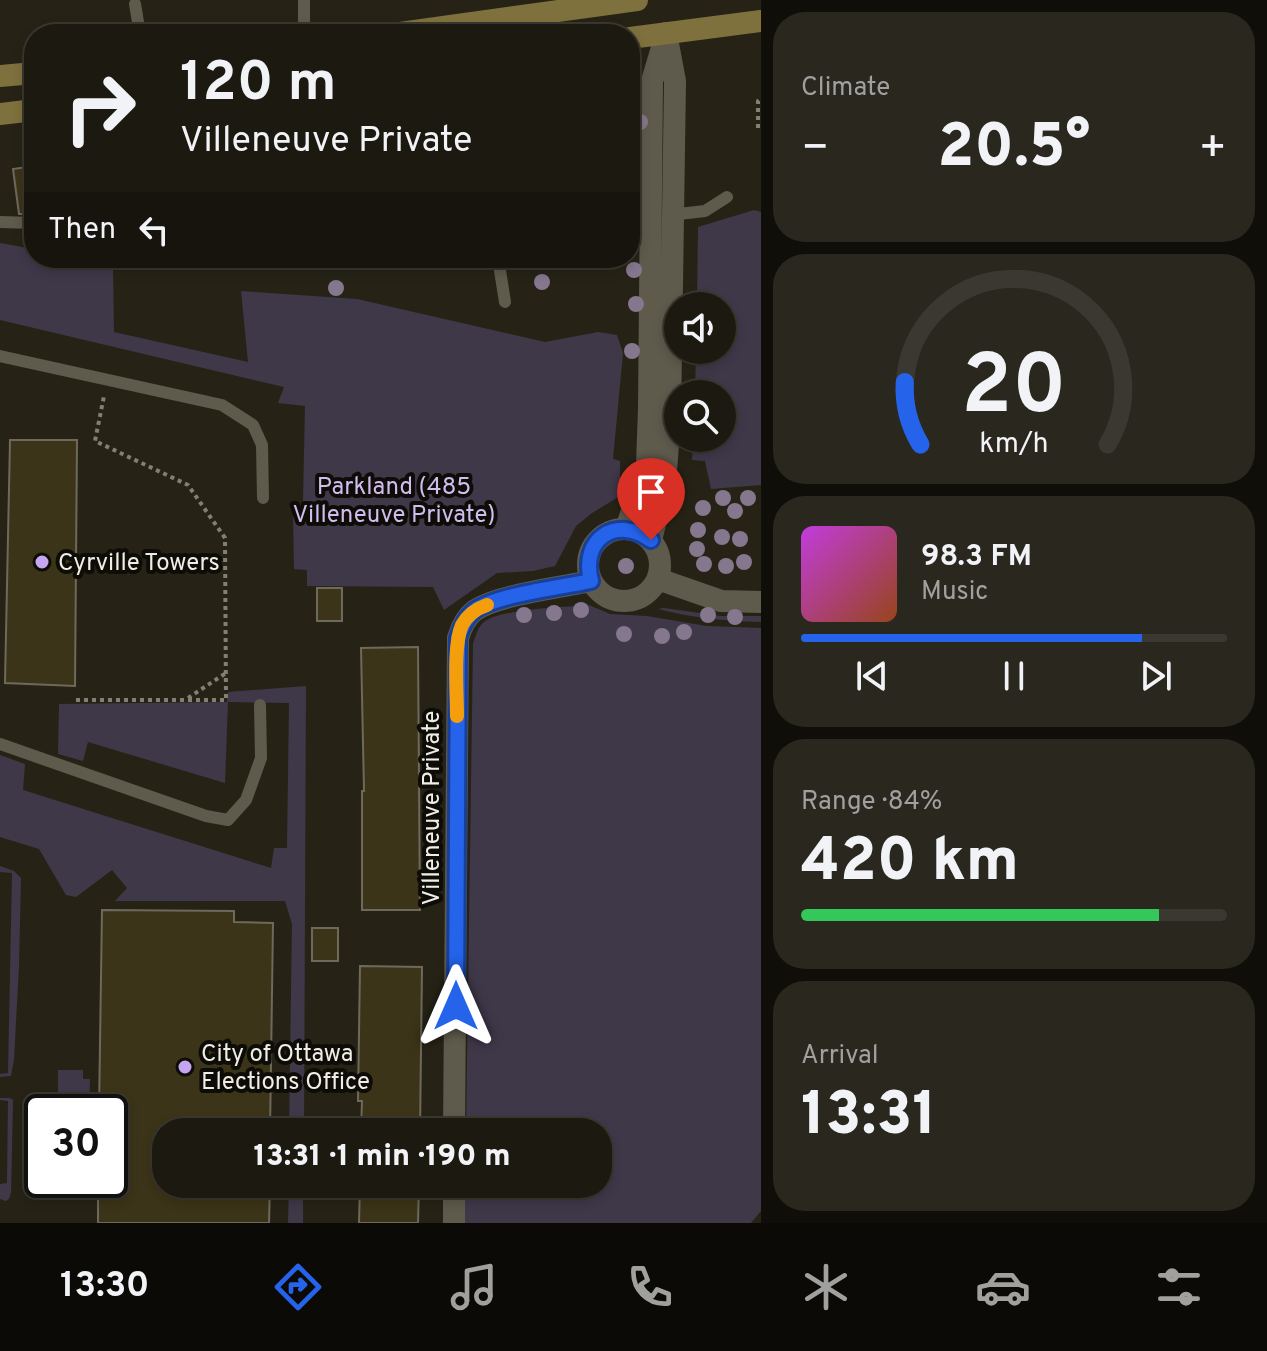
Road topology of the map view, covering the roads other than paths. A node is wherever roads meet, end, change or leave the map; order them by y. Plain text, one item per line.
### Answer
1 (304, 0) edge
2 (637, 0) edge
3 (135, 4) dead end
4 (761, 21) edge
5 (138, 24) edge
6 (304, 24) edge
7 (495, 24) edge
8 (666, 33) junction
9 (640, 37) edge
10 (24, 74) edge
11 (0, 76) edge
12 (24, 111) edge
13 (0, 114) edge
14 (727, 197) dead end
15 (662, 216) junction
16 (0, 222) edge
17 (24, 223) edge
18 (500, 268) edge
19 (505, 302) dead end
20 (0, 356) edge
21 (263, 498) dead end
22 (626, 529) junction
23 (651, 540) junction
24 (658, 579) junction
25 (591, 581) junction
26 (761, 602) edge
27 (260, 705) dead end
28 (0, 744) edge
29 (454, 1118) edge
30 (454, 1198) edge
31 (454, 1223) edge

1 - 6 lane
2 - 7 main road
3 - 5 lane
4 - 8 main road
8 - 9 main road
8 - 15 street
10 - 11 main road
12 - 13 main road
14 - 15 lane
15 - 22 street
15 - 23 street
16 - 17 lane
18 - 19 lane
20 - 21 lane
22 - 23 street
22 - 25 street
23 - 24 street
24 - 25 street
24 - 26 street
25 - 29 street, Villeneuve Private
27 - 28 lane
30 - 31 street

